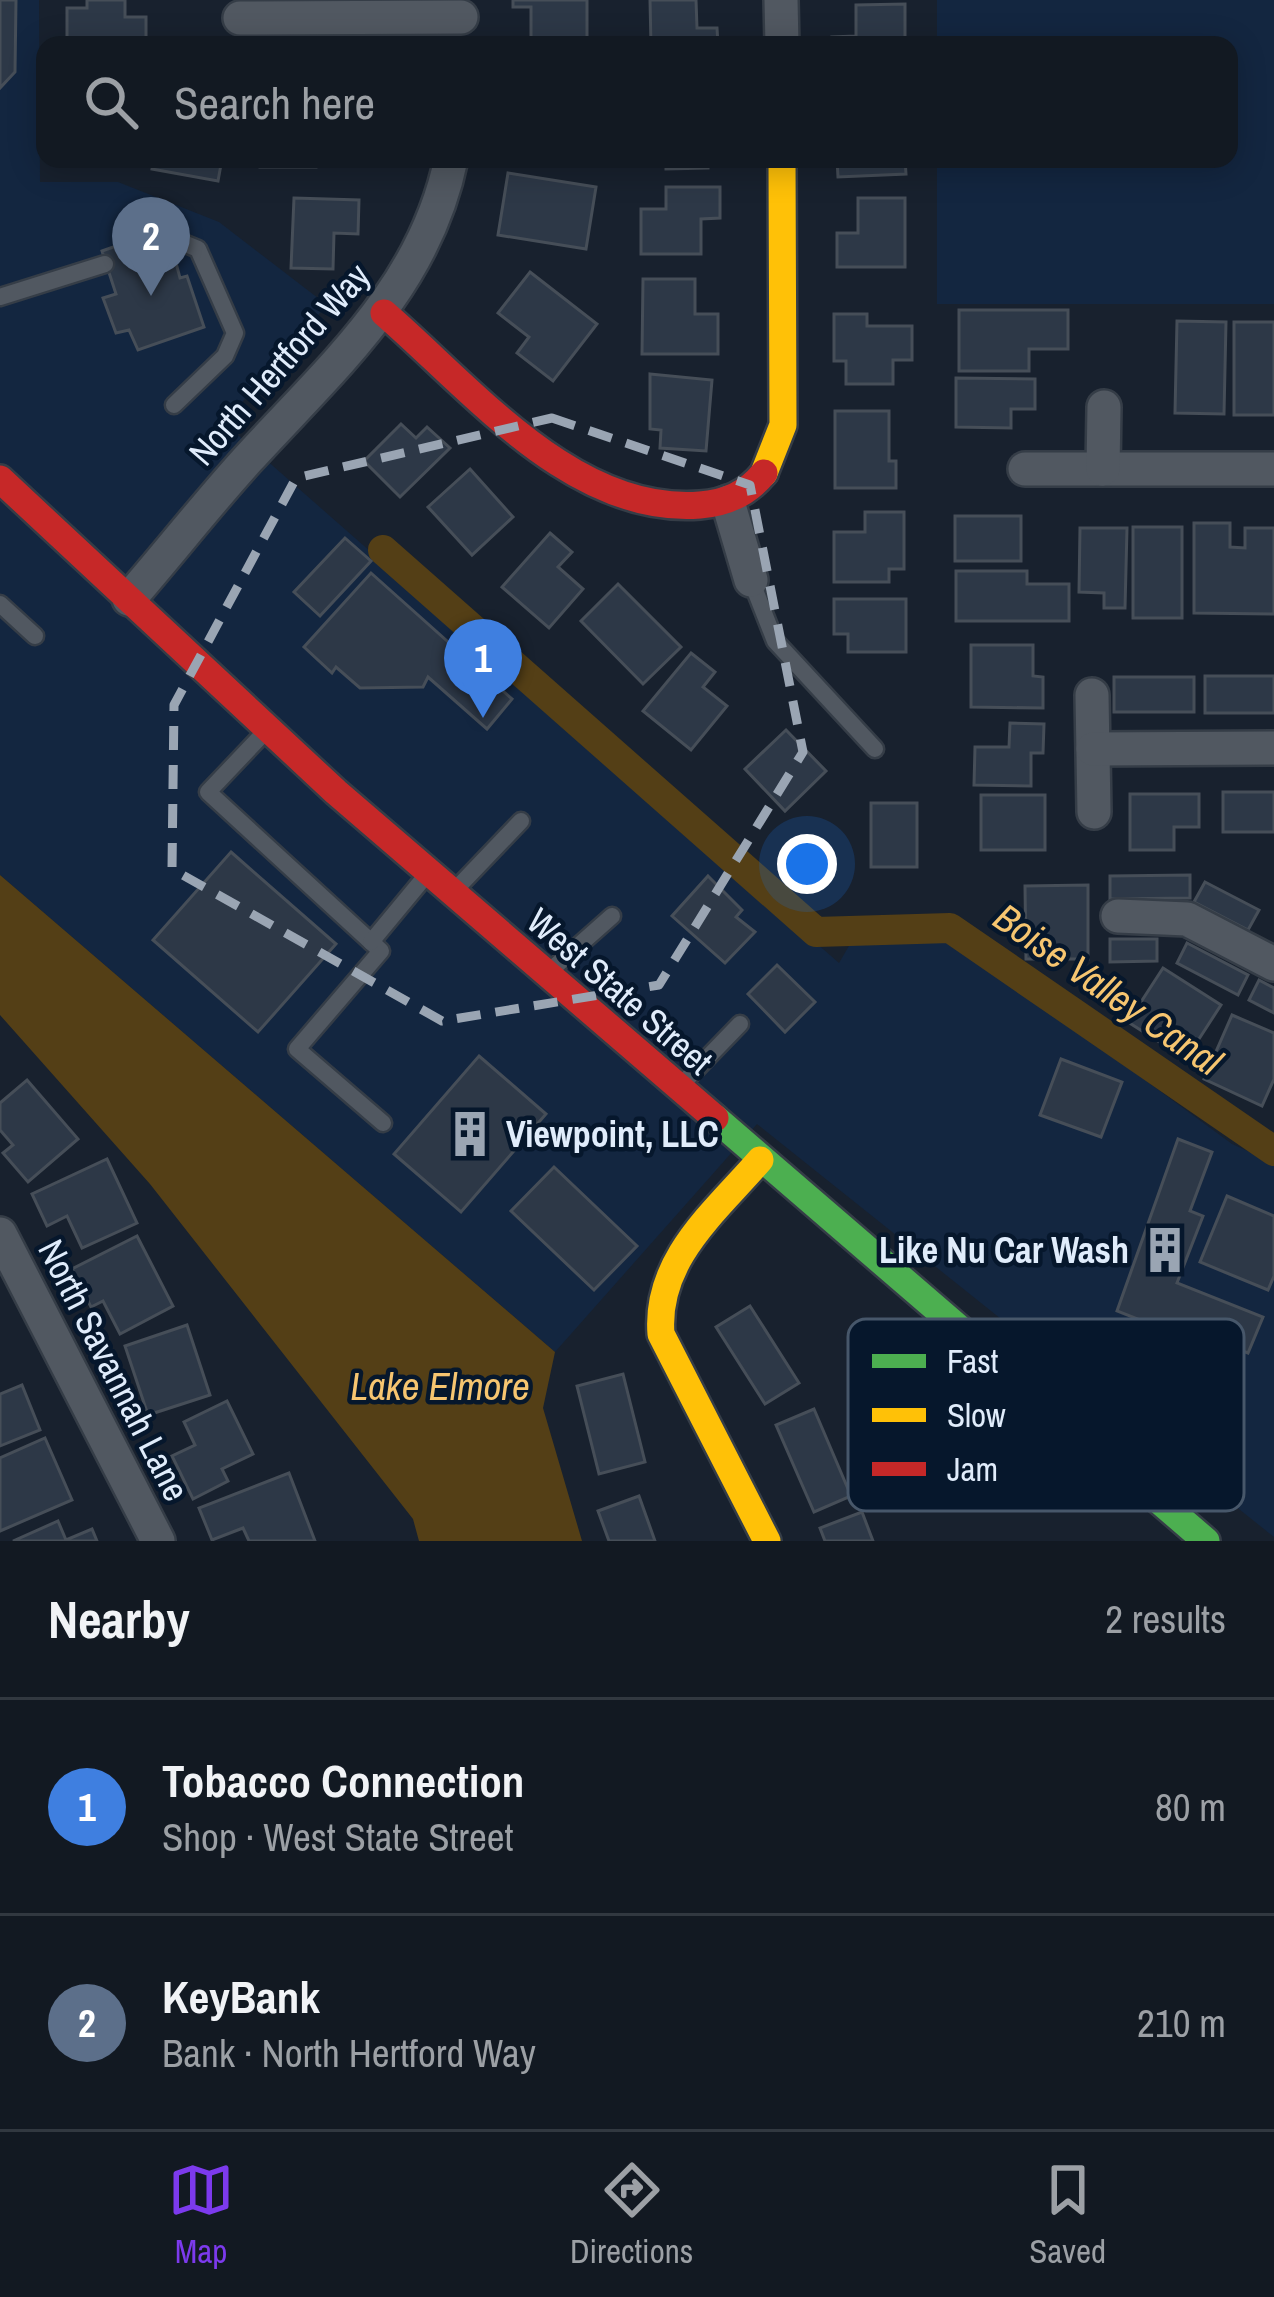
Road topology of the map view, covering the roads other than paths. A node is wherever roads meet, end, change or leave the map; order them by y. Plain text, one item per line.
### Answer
1 (782, 0) edge
2 (240, 18) dead end
3 (461, 21) edge
4 (782, 36) edge
5 (448, 168) edge
6 (782, 168) edge
7 (141, 252) dead end
8 (105, 264) dead end
9 (0, 297) edge
10 (384, 313) junction
11 (174, 405) dead end
12 (1104, 407) dead end
13 (1025, 469) dead end
14 (1103, 469) junction
15 (1274, 469) edge
16 (0, 479) edge
17 (728, 502) junction
18 (751, 580) joint
19 (129, 599) junction
20 (0, 604) edge
21 (35, 636) dead end
22 (1092, 695) dead end
23 (268, 729) junction
24 (1274, 748) edge
25 (874, 749) dead end
26 (1093, 749) junction
27 (1094, 812) dead end
28 (521, 821) dead end
29 (428, 872) junction
30 (452, 893) junction
31 (612, 916) dead end
32 (1118, 916) dead end
33 (371, 942) junction
34 (1274, 964) edge
35 (546, 974) junction
36 (740, 1024) dead end
37 (678, 1088) junction
38 (383, 1123) dead end
39 (760, 1160) junction
40 (0, 1234) edge
41 (942, 1319) edge
42 (1161, 1511) edge
43 (1190, 1536) edge
44 (158, 1541) edge
45 (767, 1541) edge

1 - 4 street
2 - 3 street
5 - 10 street, North Hertford Way
6 - 17 main road
7 - 11 lane
8 - 9 lane
10 - 17 main road
10 - 19 street, North Hertford Way
12 - 14 street
13 - 14 street
14 - 15 street
16 - 19 main road, West State Street
17 - 18 street
18 - 25 lane
19 - 23 main road, West State Street
20 - 21 lane
22 - 26 street
23 - 29 main road, West State Street
23 - 33 lane
24 - 26 street
26 - 27 street
28 - 30 lane
29 - 30 main road, West State Street
29 - 33 lane
30 - 35 main road, West State Street
31 - 35 lane
32 - 34 street
33 - 38 lane
35 - 37 main road, West State Street
36 - 37 lane
37 - 39 main road, West State Street
39 - 41 main road, West State Street
39 - 45 main road
40 - 44 street, North Savannah Lane
42 - 43 main road, West State Street

